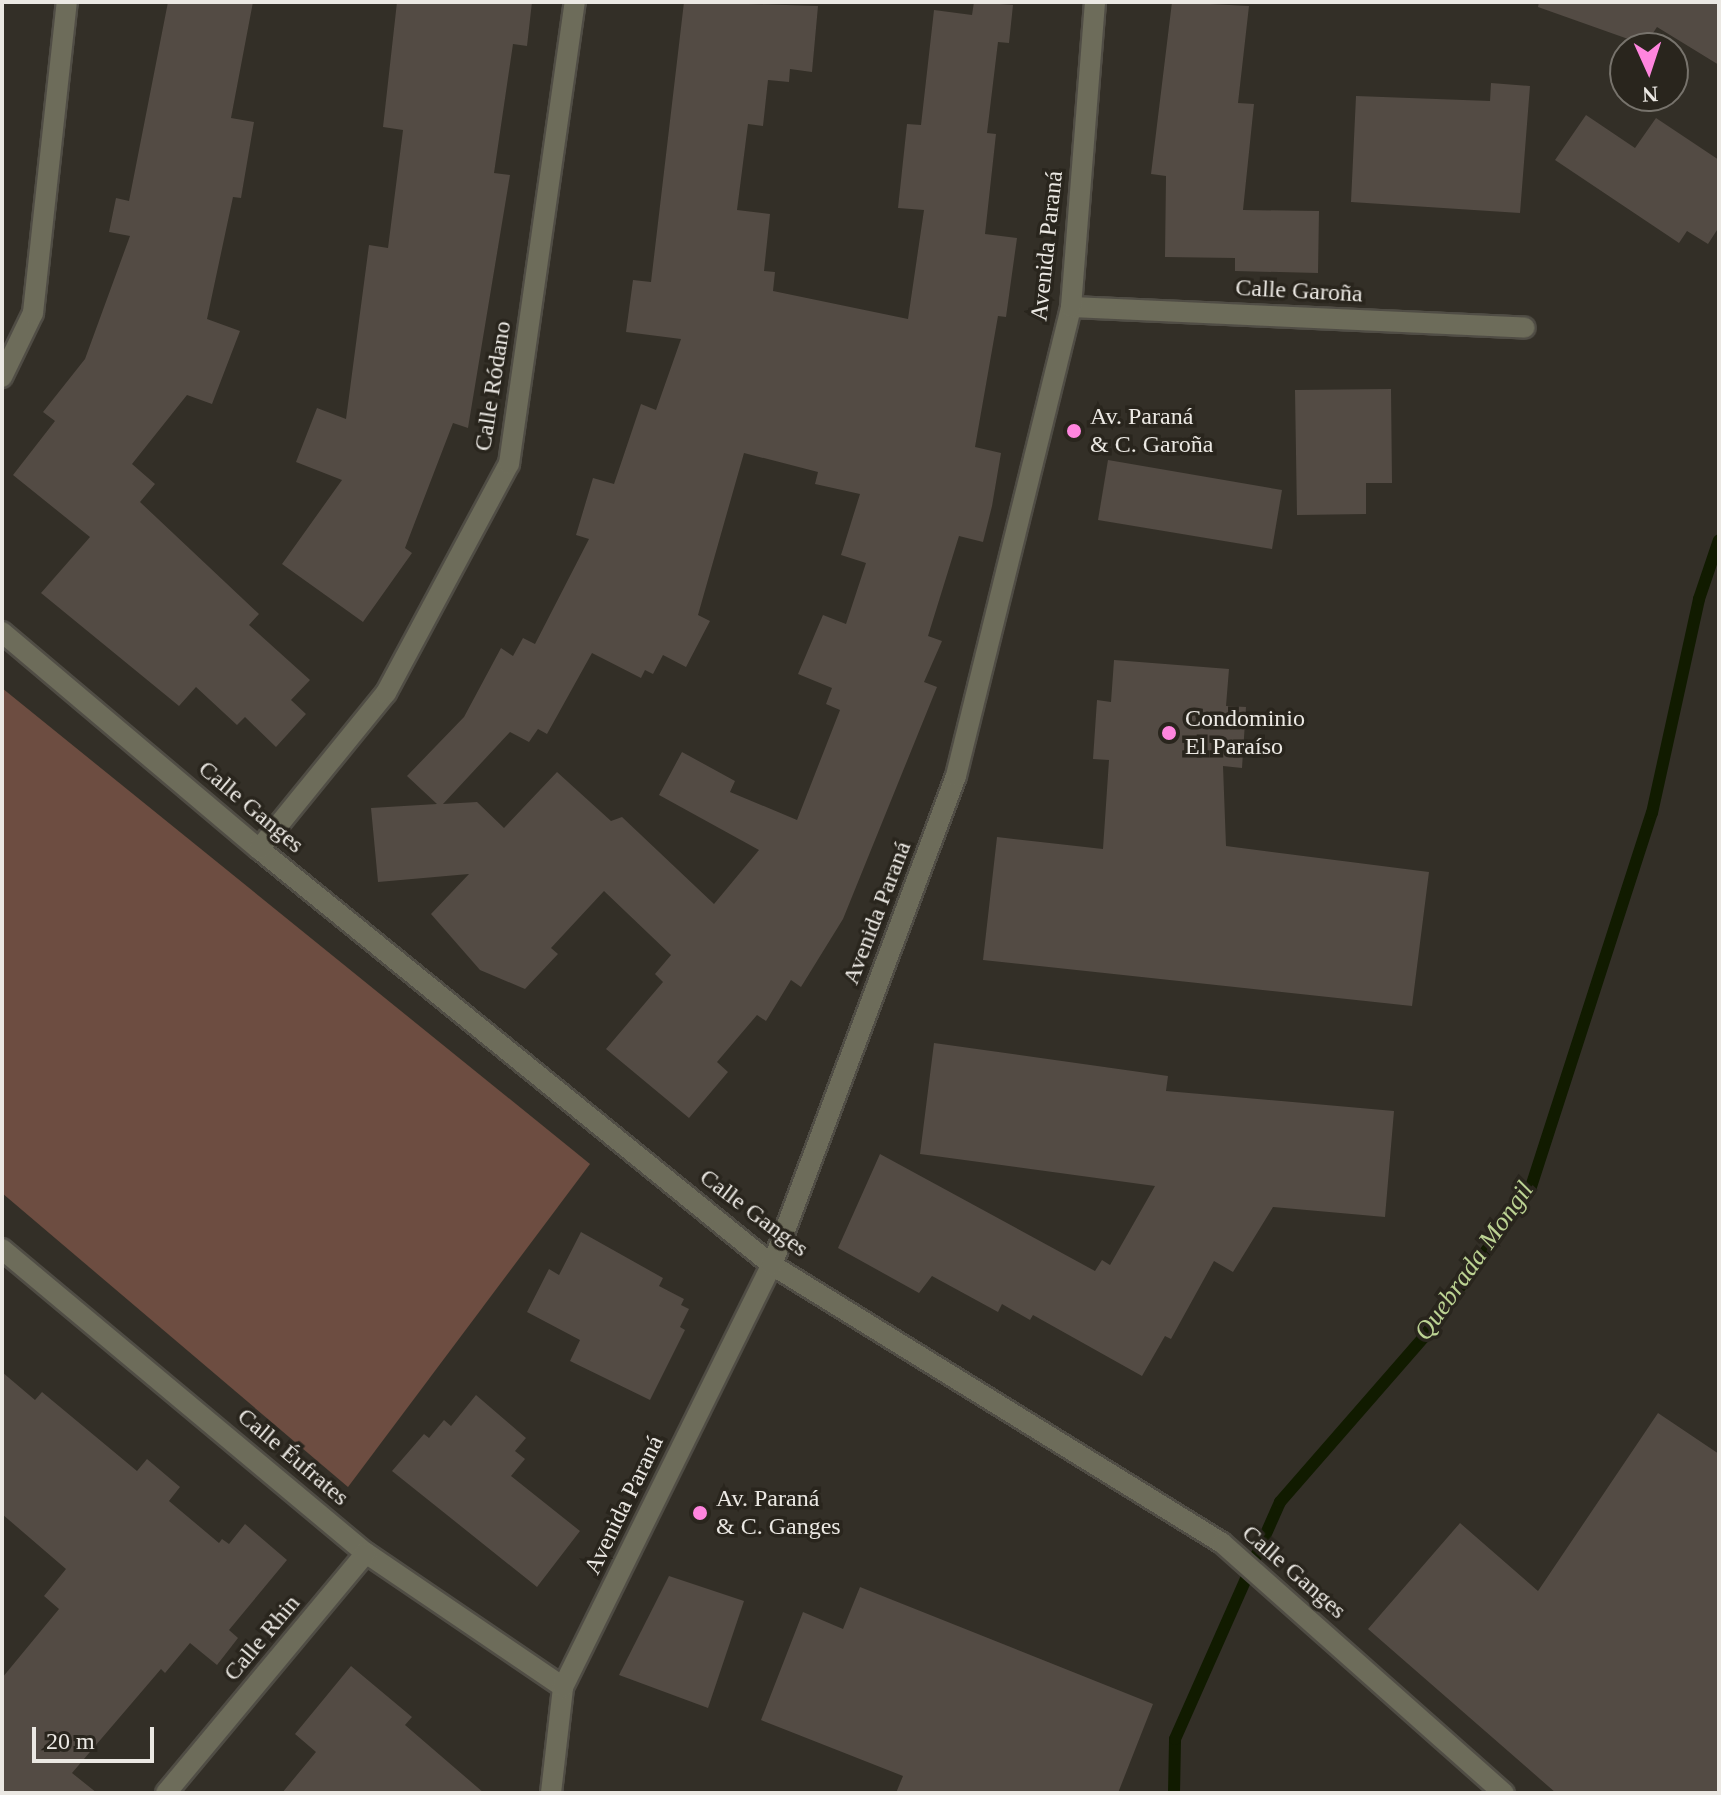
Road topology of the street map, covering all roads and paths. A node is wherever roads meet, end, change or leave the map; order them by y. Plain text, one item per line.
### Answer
1 (67, 2) edge
2 (575, 2) edge
3 (1095, 2) edge
4 (1071, 307) junction
5 (1525, 328) dead end
6 (2, 377) edge
7 (2, 632) edge
8 (259, 849) junction
9 (2, 1249) edge
10 (772, 1265) junction
11 (366, 1553) junction
12 (563, 1687) junction
13 (166, 1793) edge
14 (551, 1793) edge
15 (1504, 1793) edge

1 - 6 street
2 - 8 street, Calle Ródano
3 - 4 street, Avenida Paraná
4 - 5 street, Calle Garoña
4 - 10 street, Avenida Paraná
7 - 8 street, Calle Ganges
8 - 10 street, Calle Ganges
9 - 11 street, Calle Éufrates
10 - 12 street, Avenida Paraná
10 - 15 street, Calle Ganges
11 - 12 street, Calle Éufrates
11 - 13 street, Calle Rhin
12 - 14 street, Avenida Paraná

